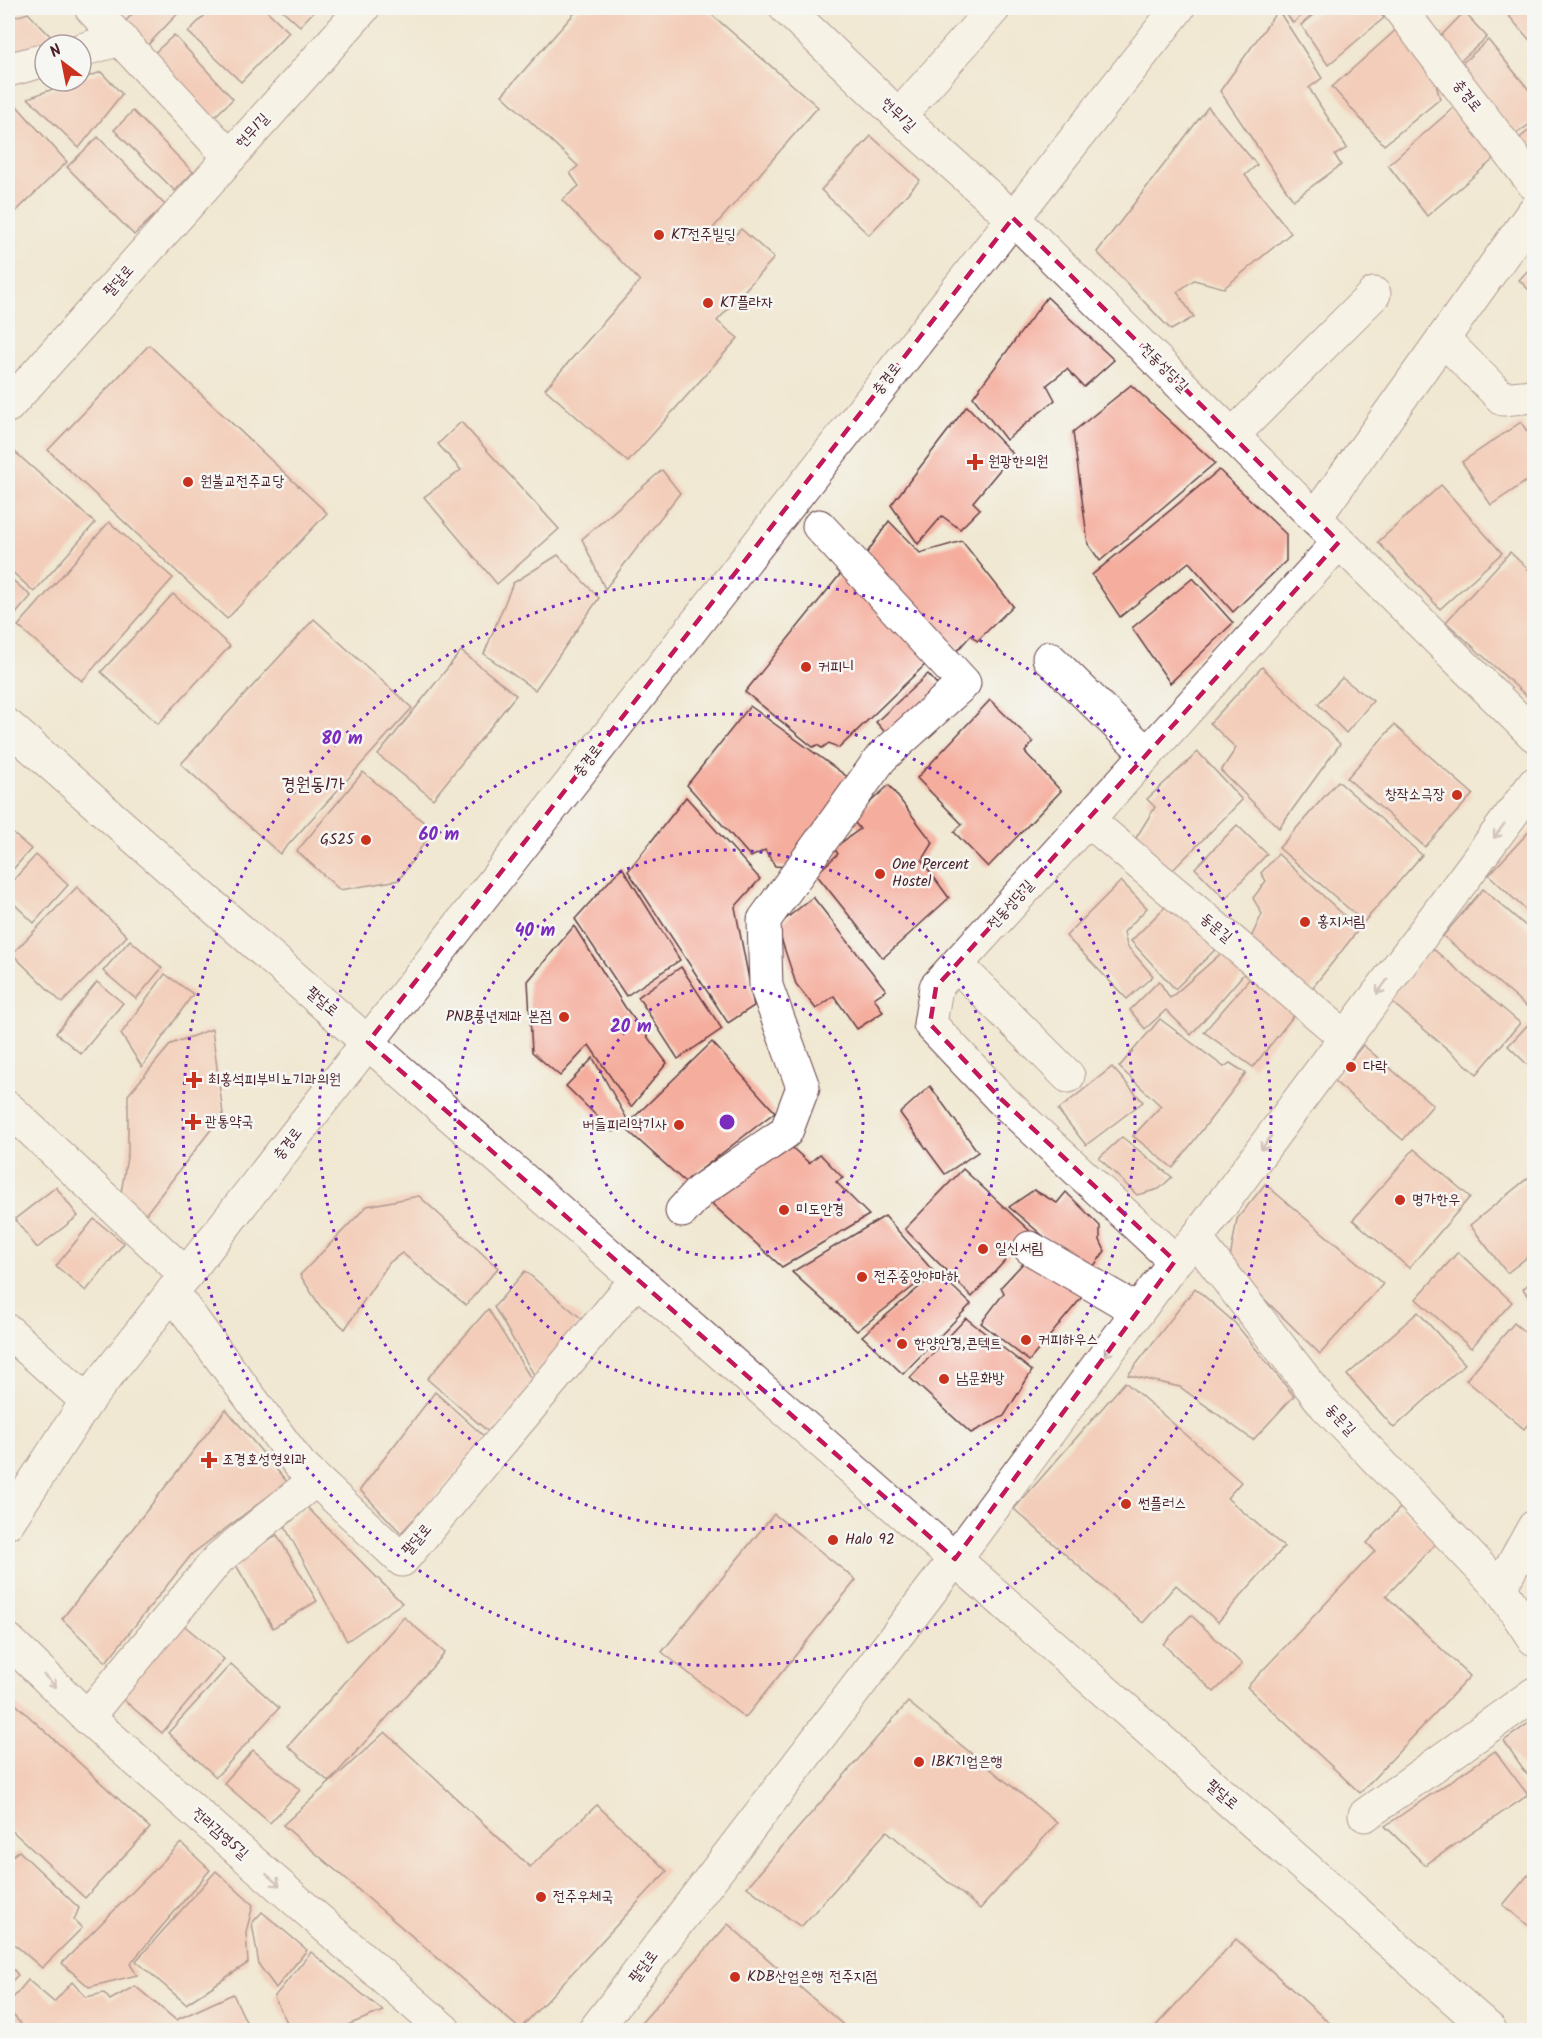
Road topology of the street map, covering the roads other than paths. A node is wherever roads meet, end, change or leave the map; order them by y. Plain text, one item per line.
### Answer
1 (91, 8) edge
2 (363, 8) edge
3 (786, 8) edge
4 (994, 8) edge
5 (1178, 8) edge
6 (1399, 8) edge
7 (121, 39) junction
8 (93, 47) edge
9 (33, 63) edge
10 (8, 70) edge
11 (899, 116) junction
12 (230, 157) junction
13 (1534, 184) edge
14 (1534, 211) edge
15 (1013, 218) junction
16 (1374, 294) dead end
17 (1443, 339) junction
18 (1534, 394) edge
19 (8, 406) edge
20 (1232, 436) junction
21 (1316, 518) junction
22 (819, 526) dead end
23 (1339, 542) junction
24 (1048, 658) dead end
25 (8, 726) edge
26 (1534, 735) edge
27 (1147, 754) junction
28 (1534, 784) edge
29 (1088, 820) junction
30 (957, 965) junction
31 (1345, 1037) junction
32 (368, 1042) junction
33 (1068, 1076) dead end
34 (8, 1108) edge
35 (682, 1211) dead end
36 (1030, 1248) dead end
37 (1185, 1250) junction
38 (637, 1279) junction
39 (179, 1283) junction
40 (1138, 1311) junction
41 (8, 1331) edge
42 (87, 1401) junction
43 (315, 1480) junction
44 (8, 1522) edge
45 (1534, 1527) edge
46 (955, 1559) junction
47 (1500, 1588) junction
48 (8, 1640) edge
49 (1534, 1640) edge
50 (1534, 1694) edge
51 (87, 1717) junction
52 (1365, 1815) dead end
53 (433, 2028) edge
54 (595, 2031) edge
55 (1490, 2031) edge

1 - 7 street, 현무1길
2 - 12 street, 현무1길
3 - 11 street, 현무1길
4 - 11 street
5 - 15 street, 충경로
6 - 13 street, 충경로
7 - 8 street
7 - 12 street, 현무1길
9 - 10 street
11 - 15 street, 현무1길
12 - 19 street, 팔달로
14 - 17 street
15 - 20 street, 전동성당길
15 - 32 street, 충경로
16 - 20 street
17 - 18 street
17 - 21 street
20 - 21 street, 전동성당길
21 - 23 street, 전동성당길
22 - 35 street
23 - 26 street, 전동성당길
23 - 27 street, 전동성당길
24 - 27 street
25 - 32 street, 팔달로
27 - 29 street, 전동성당길
28 -> 31 street
29 - 30 street, 전동성당길
29 - 31 street, 동문길
30 - 33 street
30 - 37 street, 전동성당길
31 -> 37 street
32 - 38 street, 팔달로
32 - 39 street, 충경로
34 - 39 street, 팔달로
36 - 40 street
37 - 40 street
37 - 47 street, 동문길
38 - 43 street, 팔달로
38 - 46 street, 팔달로
39 - 42 street, 충경로
39 - 43 street, 팔달로
40 -> 46 street
41 - 42 street
42 - 44 street, 충경로
43 - 51 street
45 - 47 street
46 - 54 street, 팔달로
46 - 55 street, 팔달로
47 - 49 street, 동문길
48 -> 51 street, 전라감영5길
50 - 52 street
51 -> 53 street, 전라감영5길

